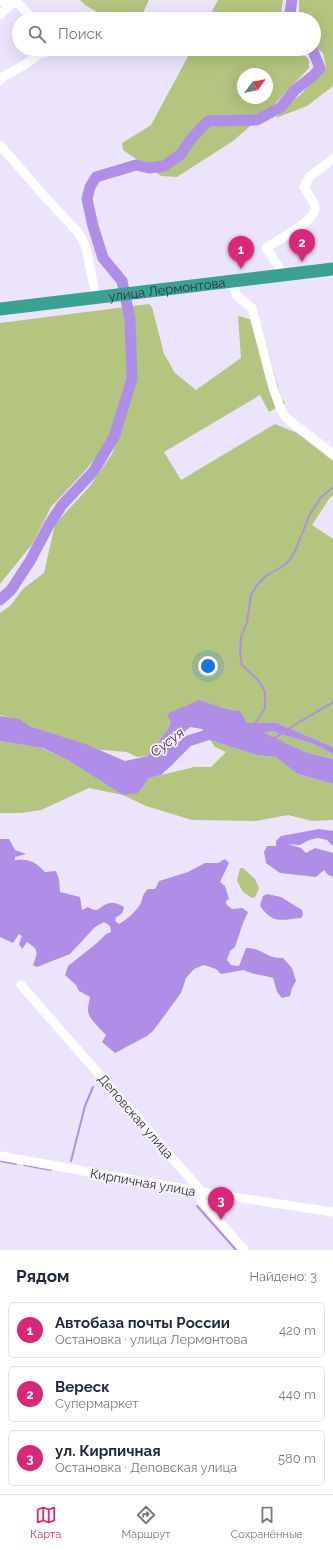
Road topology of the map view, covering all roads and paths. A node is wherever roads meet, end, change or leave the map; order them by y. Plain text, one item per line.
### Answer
1 (0, 1) edge
2 (14, 1) edge
3 (26, 12) edge
4 (0, 15) edge
5 (38, 56) edge
6 (0, 81) edge
7 (0, 145) edge
8 (333, 159) edge
9 (333, 269) edge
10 (284, 275) junction
11 (232, 280) junction
12 (96, 298) junction
13 (0, 309) edge
14 (333, 454) edge
15 (21, 985) dead end
16 (0, 1156) edge
17 (202, 1192) junction
18 (333, 1212) edge
19 (244, 1250) edge

1 - 2 street
2 - 3 street
2 - 4 street
5 - 6 street
7 - 12 street
8 - 10 street
9 - 10 highway, улица Лермонтова
10 - 11 highway, улица Лермонтова
11 - 12 highway, улица Лермонтова
11 - 14 street
12 - 13 highway, улица Лермонтова
15 - 17 street, Деповская улица
16 - 17 street, Кирпичная улица
17 - 18 street, Кирпичная улица
17 - 19 street, Деповская улица

